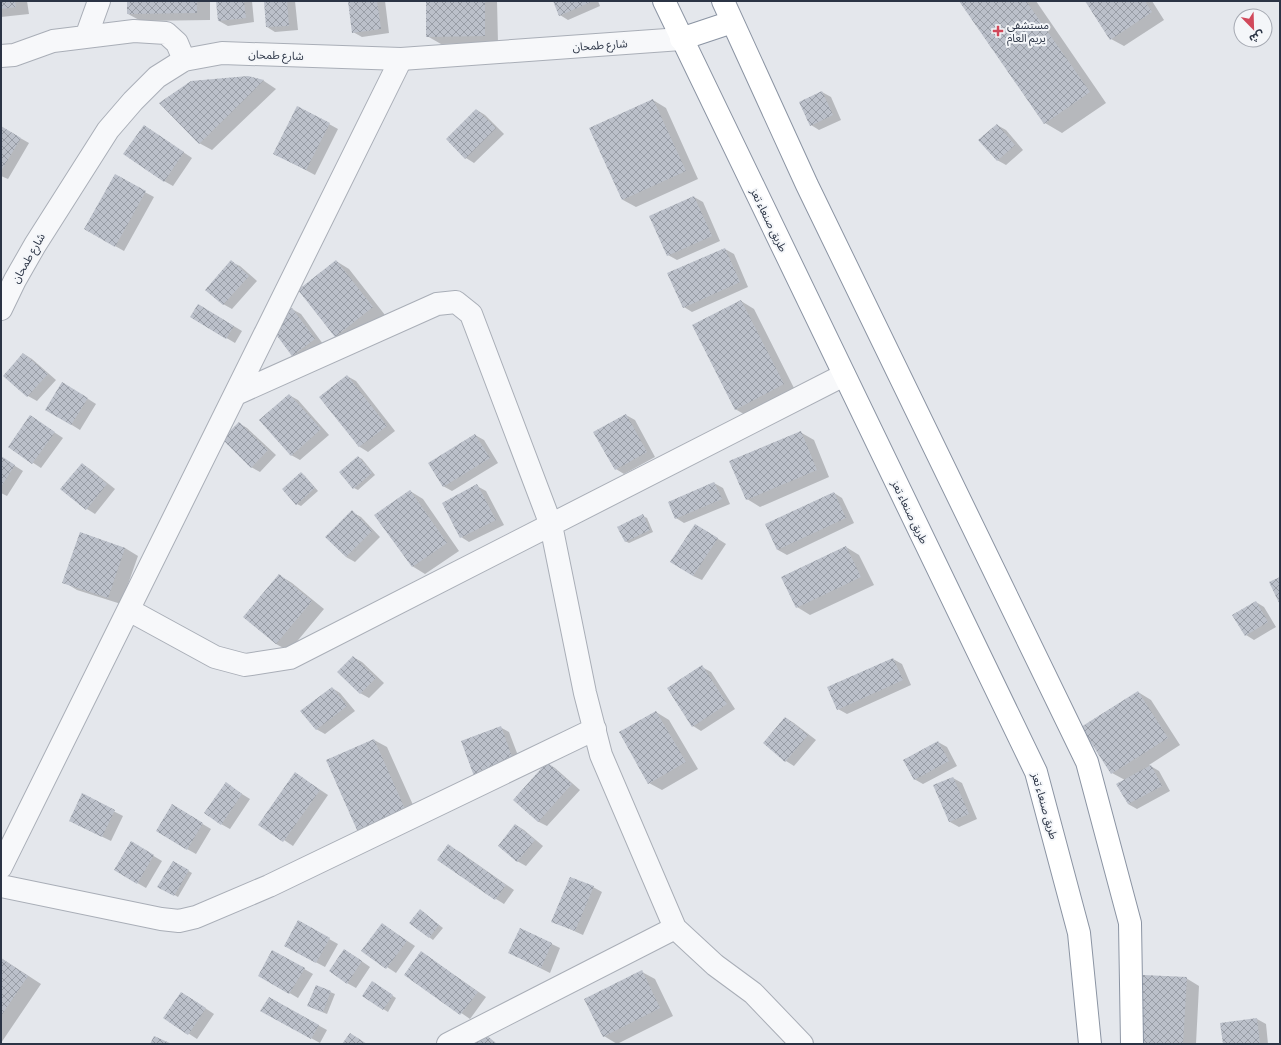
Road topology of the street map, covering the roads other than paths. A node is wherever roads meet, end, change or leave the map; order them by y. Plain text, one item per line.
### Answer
1 (99, 1) edge
2 (664, 1) edge
3 (723, 1) edge
4 (732, 22) junction
5 (86, 37) junction
6 (681, 39) junction
7 (1, 56) edge
8 (401, 59) junction
9 (184, 60) junction
10 (1, 309) edge
11 (844, 375) junction
12 (236, 394) junction
13 (551, 525) junction
14 (129, 610) junction
15 (595, 729) junction
16 (1, 867) edge
17 (1, 886) edge
18 (675, 928) junction
19 (448, 1044) edge
20 (802, 1044) edge
21 (1090, 1044) edge
22 (1132, 1044) edge

1 - 5 street
2 - 6 highway, طريق صنعاء تعز
3 - 4 highway
4 - 6 highway
4 - 22 highway
5 - 7 street
5 - 9 street
6 - 8 street, شارع طمحان
6 - 11 highway, طريق صنعاء تعز
8 - 9 street, شارع طمحان
8 - 12 street
9 - 10 street, شارع طمحان
11 - 13 street
11 - 21 highway, طريق صنعاء تعز
12 - 13 street
12 - 14 street
13 - 14 street
13 - 15 street
14 - 16 street
15 - 17 street
15 - 18 street
18 - 19 street
18 - 20 street

